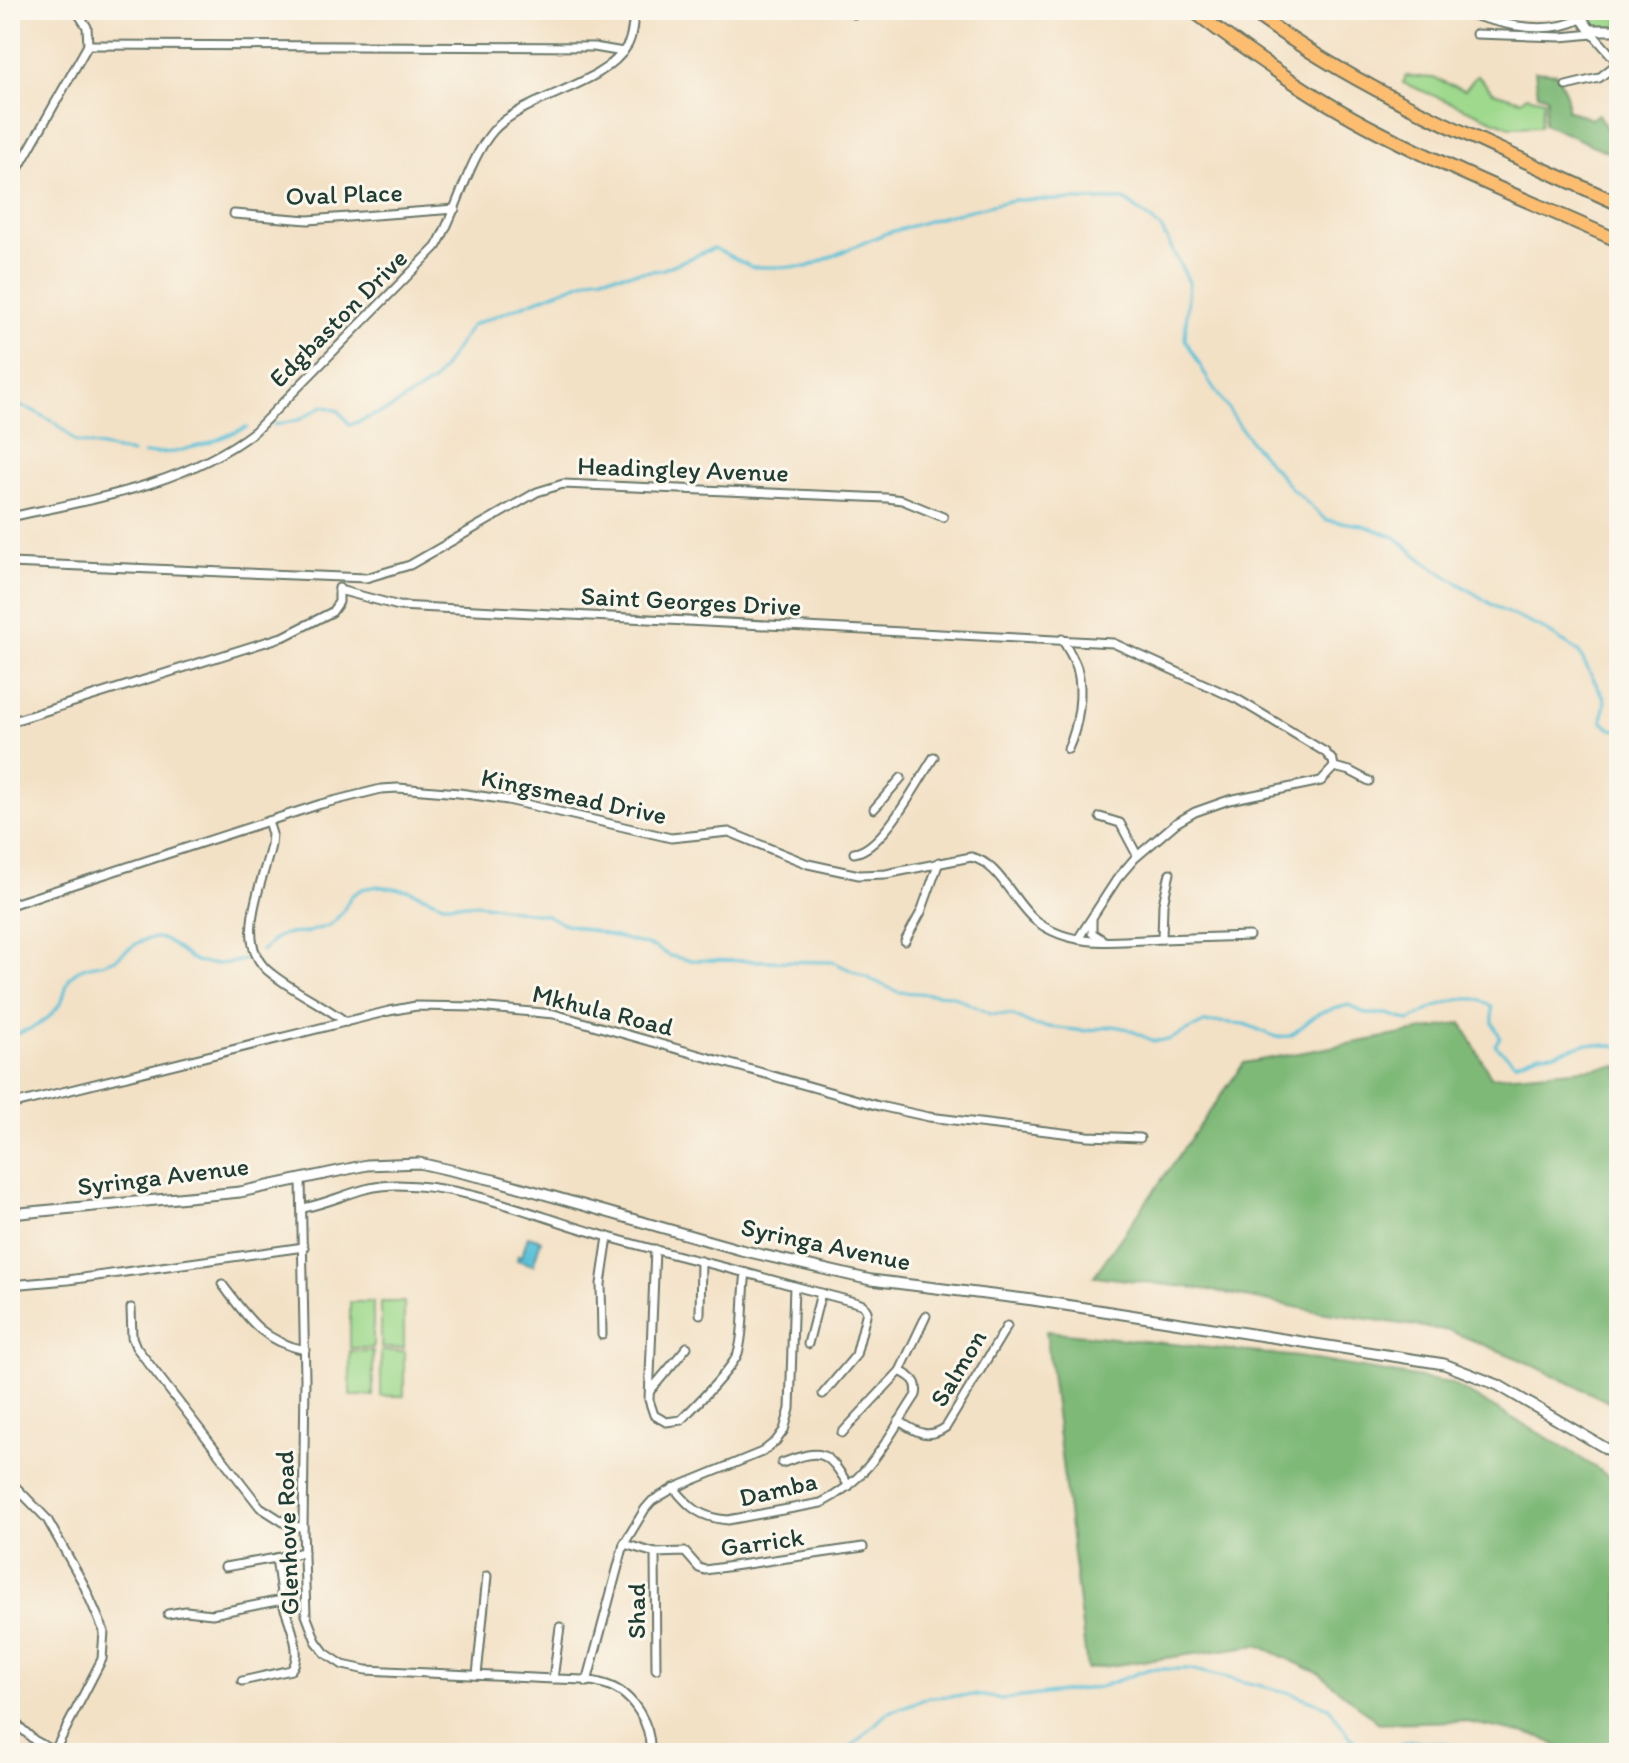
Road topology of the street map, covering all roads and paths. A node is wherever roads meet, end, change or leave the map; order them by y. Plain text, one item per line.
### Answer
1 (76, 10) edge
2 (634, 10) edge
3 (1192, 10) edge
4 (1250, 10) edge
5 (1456, 10) edge
6 (1578, 14) edge
7 (1619, 30) edge
8 (1591, 32) junction
9 (1476, 34) dead end
10 (88, 45) junction
11 (623, 52) junction
12 (1619, 64) edge
13 (1566, 86) dead end
14 (1572, 182) junction
15 (10, 183) edge
16 (1619, 196) edge
17 (1619, 204) edge
18 (455, 209) junction
19 (234, 214) dead end
20 (1619, 243) edge
21 (10, 517) edge
22 (943, 517) dead end
23 (10, 563) edge
24 (337, 578) junction
25 (339, 590) junction
26 (1062, 639) junction
27 (10, 722) edge
28 (1068, 749) dead end
29 (934, 757) dead end
30 (1334, 767) junction
31 (901, 778) dead end
32 (1369, 781) dead end
33 (874, 809) dead end
34 (1100, 817) dead end
35 (268, 821) junction
36 (854, 853) dead end
37 (1137, 855) junction
38 (939, 862) junction
39 (1170, 873) dead end
40 (10, 905) edge
41 (1092, 917) junction
42 (1057, 932) junction
43 (1249, 936) dead end
44 (1078, 939) junction
45 (1162, 939) junction
46 (905, 941) dead end
47 (1107, 941) junction
48 (346, 1022) junction
49 (10, 1105) edge
50 (1140, 1138) dead end
51 (301, 1180) junction
52 (303, 1208) junction
53 (10, 1214) edge
54 (608, 1237) junction
55 (304, 1247) junction
56 (655, 1249) junction
57 (701, 1261) junction
58 (746, 1273) junction
59 (222, 1284) dead end
60 (10, 1285) edge
61 (794, 1286) junction
62 (821, 1293) junction
63 (131, 1308) dead end
64 (700, 1314) dead end
65 (926, 1316) dead end
66 (1007, 1326) dead end
67 (602, 1335) dead end
68 (808, 1344) dead end
69 (687, 1347) dead end
70 (305, 1350) junction
71 (900, 1371) junction
72 (650, 1391) junction
73 (823, 1394) dead end
74 (899, 1421) junction
75 (842, 1433) dead end
76 (1619, 1456) edge
77 (782, 1463) dead end
78 (10, 1481) edge
79 (849, 1486) junction
80 (674, 1488) junction
81 (303, 1528) junction
82 (624, 1544) junction
83 (863, 1547) dead end
84 (304, 1552) junction
85 (655, 1553) junction
86 (276, 1558) junction
87 (225, 1567) dead end
88 (487, 1576) dead end
89 (282, 1600) junction
90 (168, 1614) dead end
91 (560, 1627) dead end
92 (656, 1669) dead end
93 (477, 1675) junction
94 (553, 1679) junction
95 (242, 1681) dead end
96 (587, 1682) junction
97 (10, 1718) edge
98 (56, 1752) edge
99 (650, 1753) edge

1 - 10 street
2 - 11 street
3 - 20 highway
4 - 14 highway
5 - 6 street
6 - 8 street
7 - 8 street
8 - 9 street
8 - 12 street
10 - 11 street
10 - 15 street
11 - 18 street, Edgbaston Drive
12 - 13 street
14 - 16 highway
14 - 17 highway
18 - 19 street, Oval Place
18 - 21 street, Edgbaston Drive
22 - 24 street, Headingley Avenue
23 - 24 street, Headingley Avenue
24 - 25 street
25 - 26 street, Saint Georges Drive
25 - 27 street
26 - 28 street
26 - 30 street, Saint Georges Drive
29 - 36 street
30 - 32 street, Saint Georges Drive
30 - 37 street
31 - 33 street
34 - 37 street
35 - 38 street, Kingsmead Drive
35 - 40 street, Kingsmead Drive
35 - 48 street
37 - 41 street
38 - 42 street, Kingsmead Drive
38 - 46 street
39 - 45 street
41 - 42 street
41 - 44 street
41 - 47 street
42 - 44 street, Kingsmead Drive
43 - 45 street, Kingsmead Drive
44 - 47 street, Kingsmead Drive
45 - 47 street, Kingsmead Drive
48 - 49 street, Mkhula Road
48 - 50 street, Mkhula Road
51 - 52 street, Glenhove Road
51 - 53 street, Syringa Avenue
51 - 76 street, Syringa Avenue
52 - 54 street
52 - 55 street, Glenhove Road
54 - 56 street
54 - 67 street
55 - 60 street
55 - 70 street, Glenhove Road
56 - 57 street
56 - 72 street
57 - 58 street
57 - 64 street
58 - 61 street
58 - 72 street
59 - 70 street
61 - 62 street
61 - 80 street
62 - 68 street
62 - 73 street
63 - 81 street
65 - 71 street
66 - 74 street, Salmon
69 - 72 street
70 - 81 street, Glenhove Road
71 - 74 street, Damba
71 - 75 street
74 - 79 street, Damba
77 - 79 street
78 - 98 street
79 - 80 street, Damba
80 - 82 street
81 - 84 street, Glenhove Road
82 - 85 street, Garrick
82 - 96 street
83 - 85 street, Garrick
84 - 86 street
84 - 93 street, Glenhove Road
85 - 92 street, Shad
86 - 87 street
86 - 89 street
88 - 93 street
89 - 90 street
89 - 95 street
91 - 94 street
93 - 94 street, Glenhove Road
94 - 96 street, Glenhove Road
96 - 99 street, Glenhove Road
97 - 98 street

